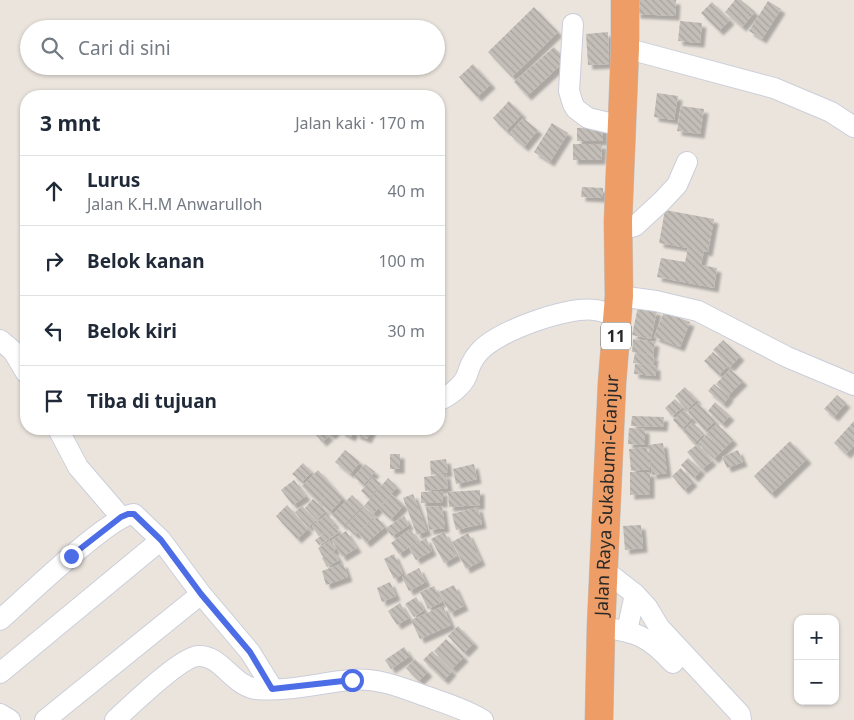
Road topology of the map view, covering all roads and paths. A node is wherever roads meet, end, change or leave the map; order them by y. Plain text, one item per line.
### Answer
1 (625, 0) edge
2 (573, 24) dead end
3 (625, 48) junction
4 (622, 126) junction
5 (854, 127) edge
6 (687, 162) dead end
7 (618, 231) junction
8 (618, 306) junction
9 (0, 340) edge
10 (20, 363) edge
11 (854, 385) edge
12 (445, 398) edge
13 (61, 435) edge
14 (121, 517) junction
15 (161, 540) junction
16 (604, 570) junction
17 (201, 594) junction
18 (635, 594) junction
19 (0, 620) edge
20 (601, 627) junction
21 (627, 630) junction
22 (654, 634) junction
23 (0, 673) edge
24 (272, 689) junction
25 (600, 711) edge
26 (0, 714) edge
27 (10, 720) edge
28 (45, 720) edge
29 (114, 720) edge
30 (483, 720) edge
31 (728, 720) edge
32 (741, 720) edge

1 - 3 highway, Jalan Raya Sukabumi-Cianjur / 11
2 - 4 street
3 - 4 highway, Jalan Raya Sukabumi-Cianjur / 11
3 - 5 street
4 - 7 highway, Jalan Raya Sukabumi-Cianjur / 11
6 - 7 street
7 - 8 highway, Jalan Raya Sukabumi-Cianjur / 11
8 - 11 street
8 - 12 street
8 - 16 highway, Jalan Raya Sukabumi-Cianjur / 11
9 - 10 street
13 - 14 street
14 - 15 street
14 - 19 street
15 - 17 street
15 - 23 street
16 - 18 street
16 - 20 highway, Jalan Raya Sukabumi-Cianjur / 11
17 - 24 street
17 - 28 street
18 - 21 street
18 - 22 street
20 - 21 street
20 - 25 highway, Jalan Raya Sukabumi-Cianjur / 11
21 - 22 street
22 - 31 street
22 - 32 street
24 - 29 street
24 - 30 street
26 - 27 street

